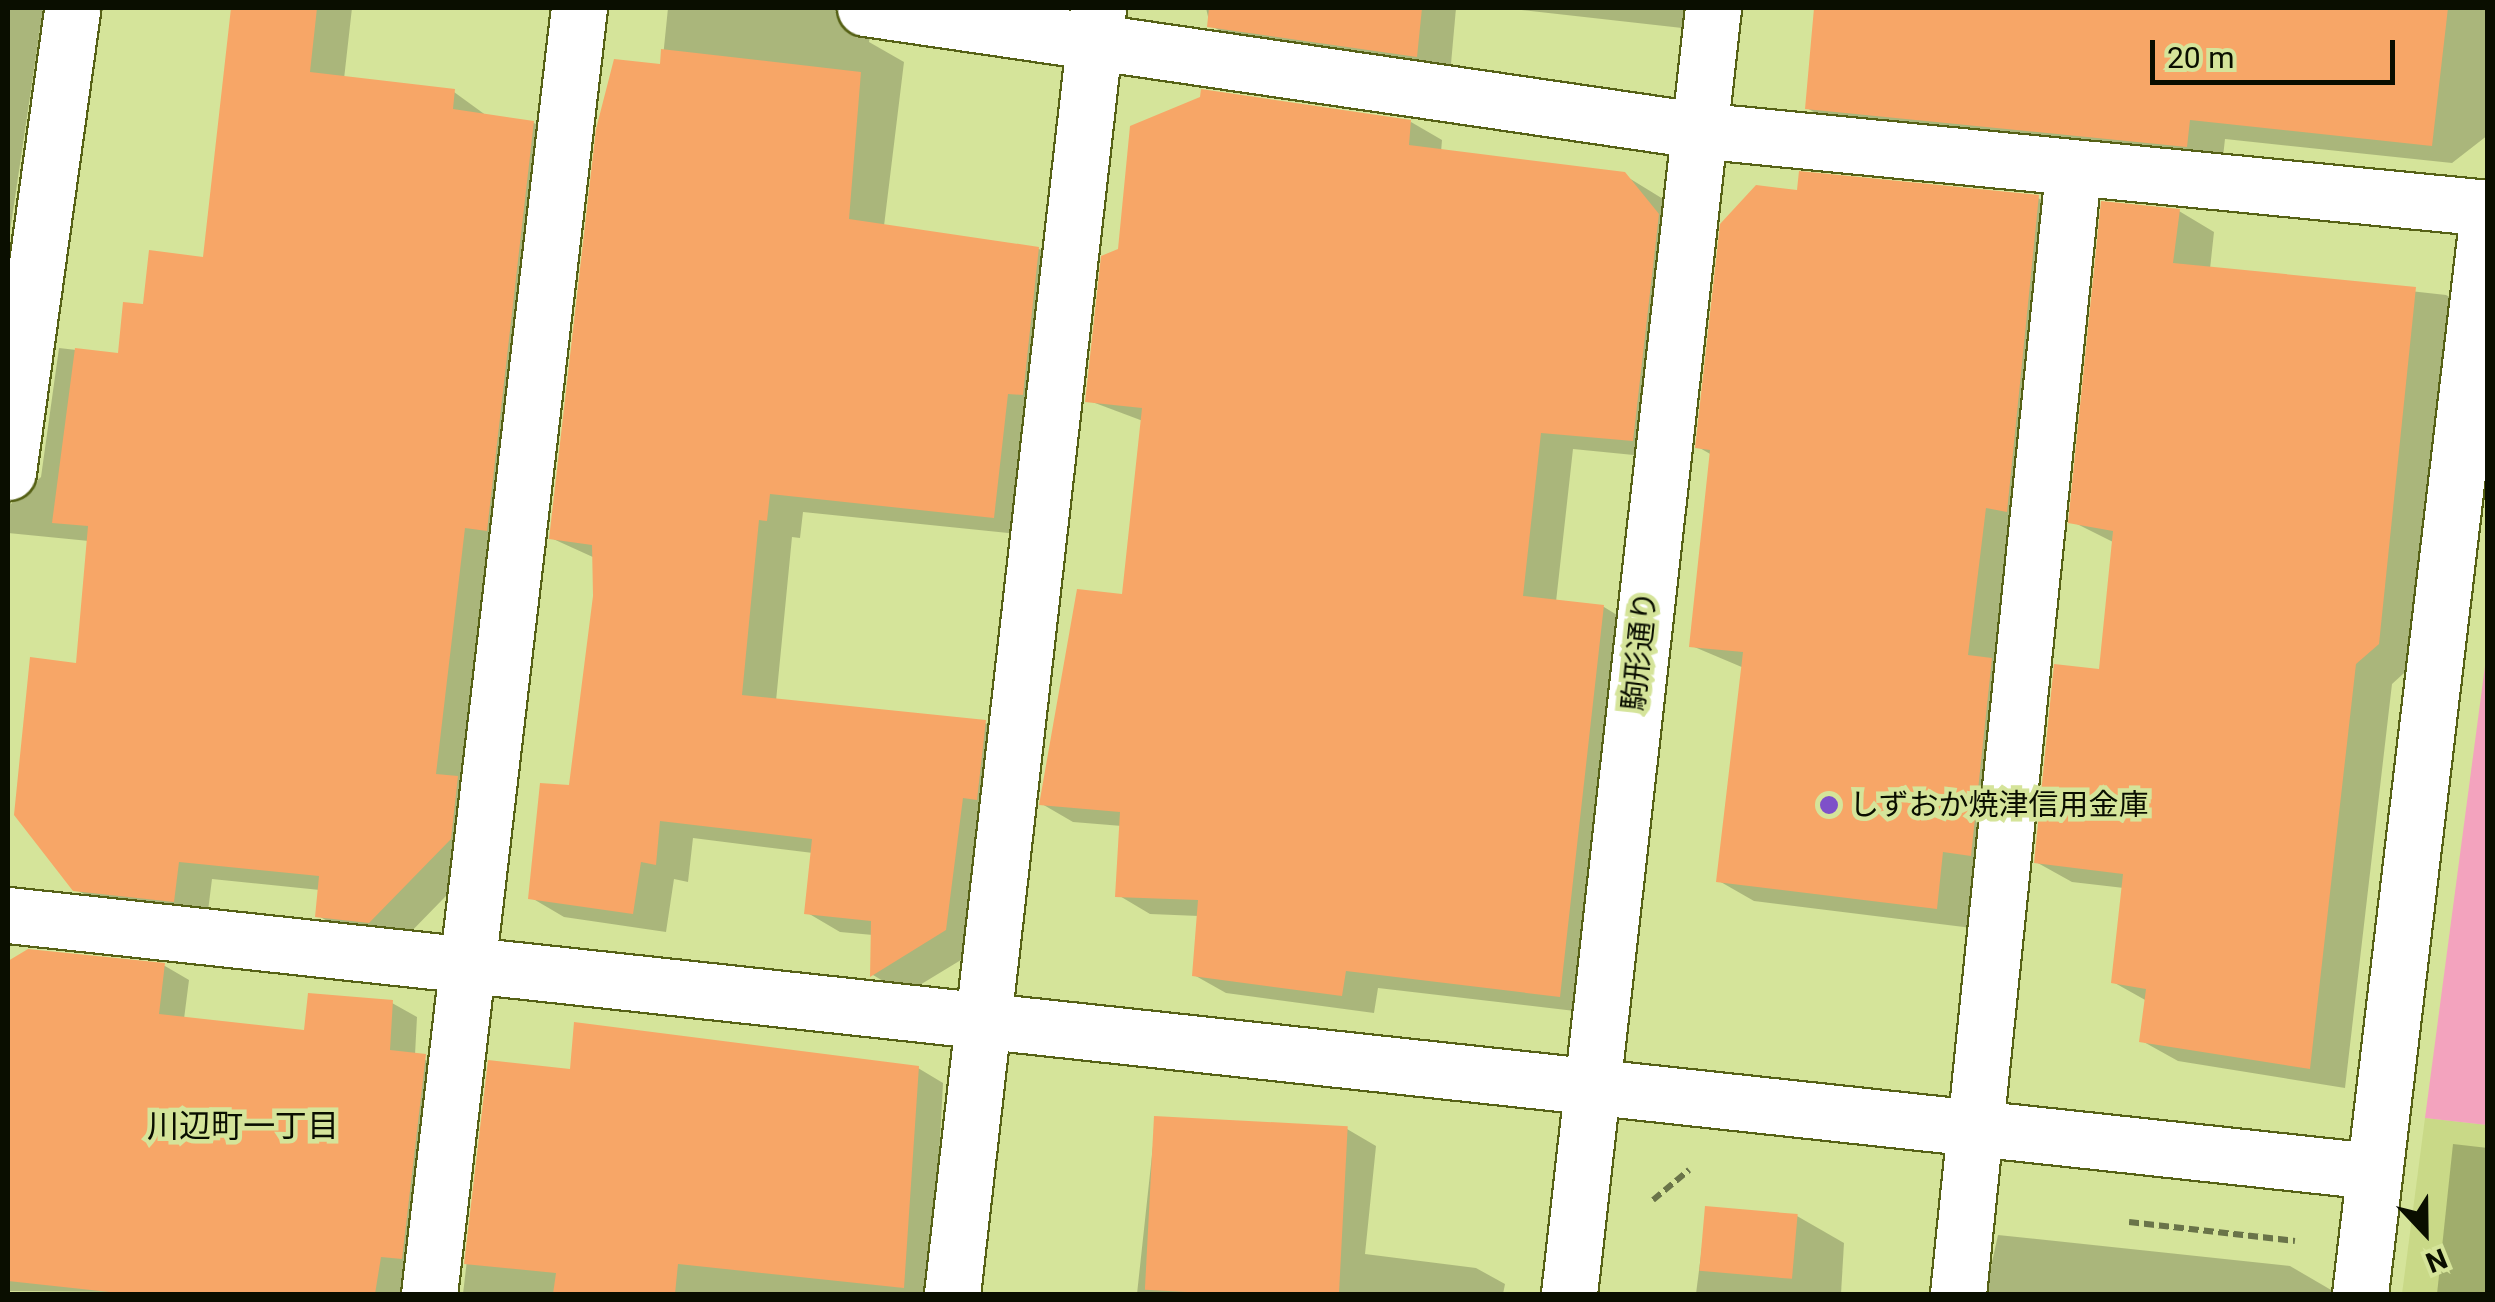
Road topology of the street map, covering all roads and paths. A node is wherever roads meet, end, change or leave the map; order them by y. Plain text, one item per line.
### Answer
1 (72, 8) edge
2 (579, 8) edge
3 (865, 8) edge
4 (1713, 8) edge
5 (1097, 22) edge
6 (1697, 130) junction
7 (2074, 171) junction
8 (2488, 211) edge
9 (8, 472) edge
10 (2472, 502) edge
11 (8, 914) edge
12 (467, 964) junction
13 (982, 1018) junction
14 (1592, 1082) junction
15 (1975, 1124) junction
16 (2373, 1171) junction
17 (429, 1294) edge
18 (952, 1294) edge
19 (1569, 1294) edge
20 (1958, 1294) edge
21 (2360, 1294) edge

1 - 9 street
2 - 12 street
3 - 5 street
4 - 6 street, 駒形通り
5 - 6 street
5 - 13 street
6 - 7 street
6 - 14 street, 駒形通り
7 - 8 street
7 - 15 street
8 - 10 street
10 - 16 street
11 - 12 street
12 - 13 street
12 - 17 street
13 - 14 street
13 - 18 street
14 - 15 street
14 - 19 street, 駒形通り
15 - 16 street
15 - 20 street
16 - 21 street

